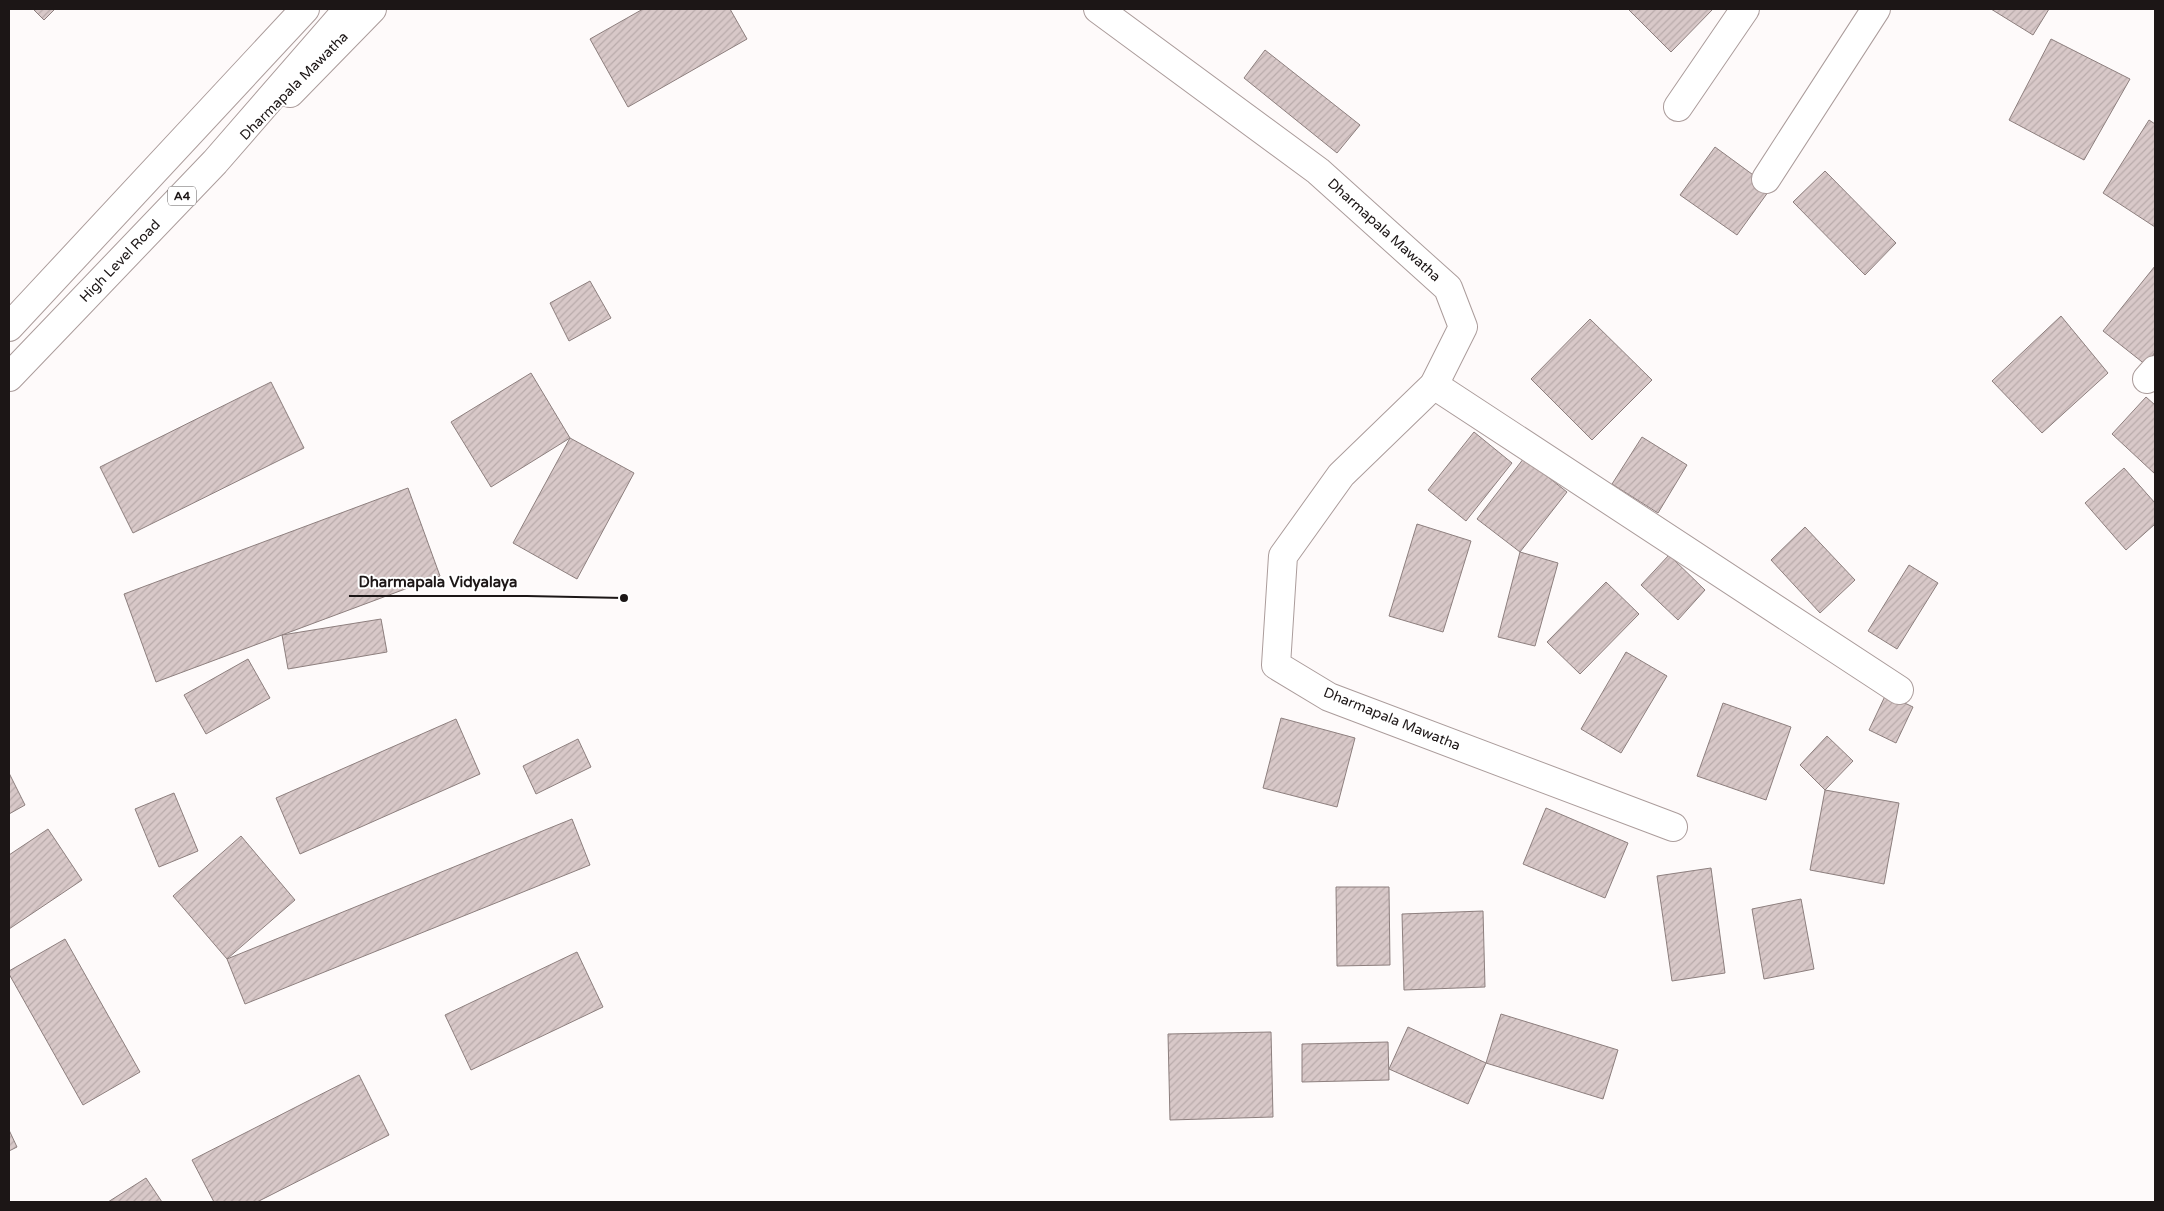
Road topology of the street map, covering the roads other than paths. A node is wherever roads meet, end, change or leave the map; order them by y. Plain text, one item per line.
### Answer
1 (304, 9) edge
2 (348, 9) edge
3 (372, 9) edge
4 (1098, 9) edge
5 (1745, 9) edge
6 (1876, 9) edge
7 (1678, 107) dead end
8 (215, 162) junction
9 (1766, 179) dead end
10 (9, 327) edge
11 (9, 377) edge
12 (1434, 385) junction
13 (1899, 690) dead end
14 (1673, 827) dead end

1 - 10 main road
2 - 8 main road, High Level Road / A4
3 - 8 main road, Dharmapala Mawatha
4 - 12 main road, Dharmapala Mawatha
5 - 7 main road
6 - 9 main road
8 - 11 main road, High Level Road / A4
12 - 13 main road
12 - 14 main road, Dharmapala Mawatha

